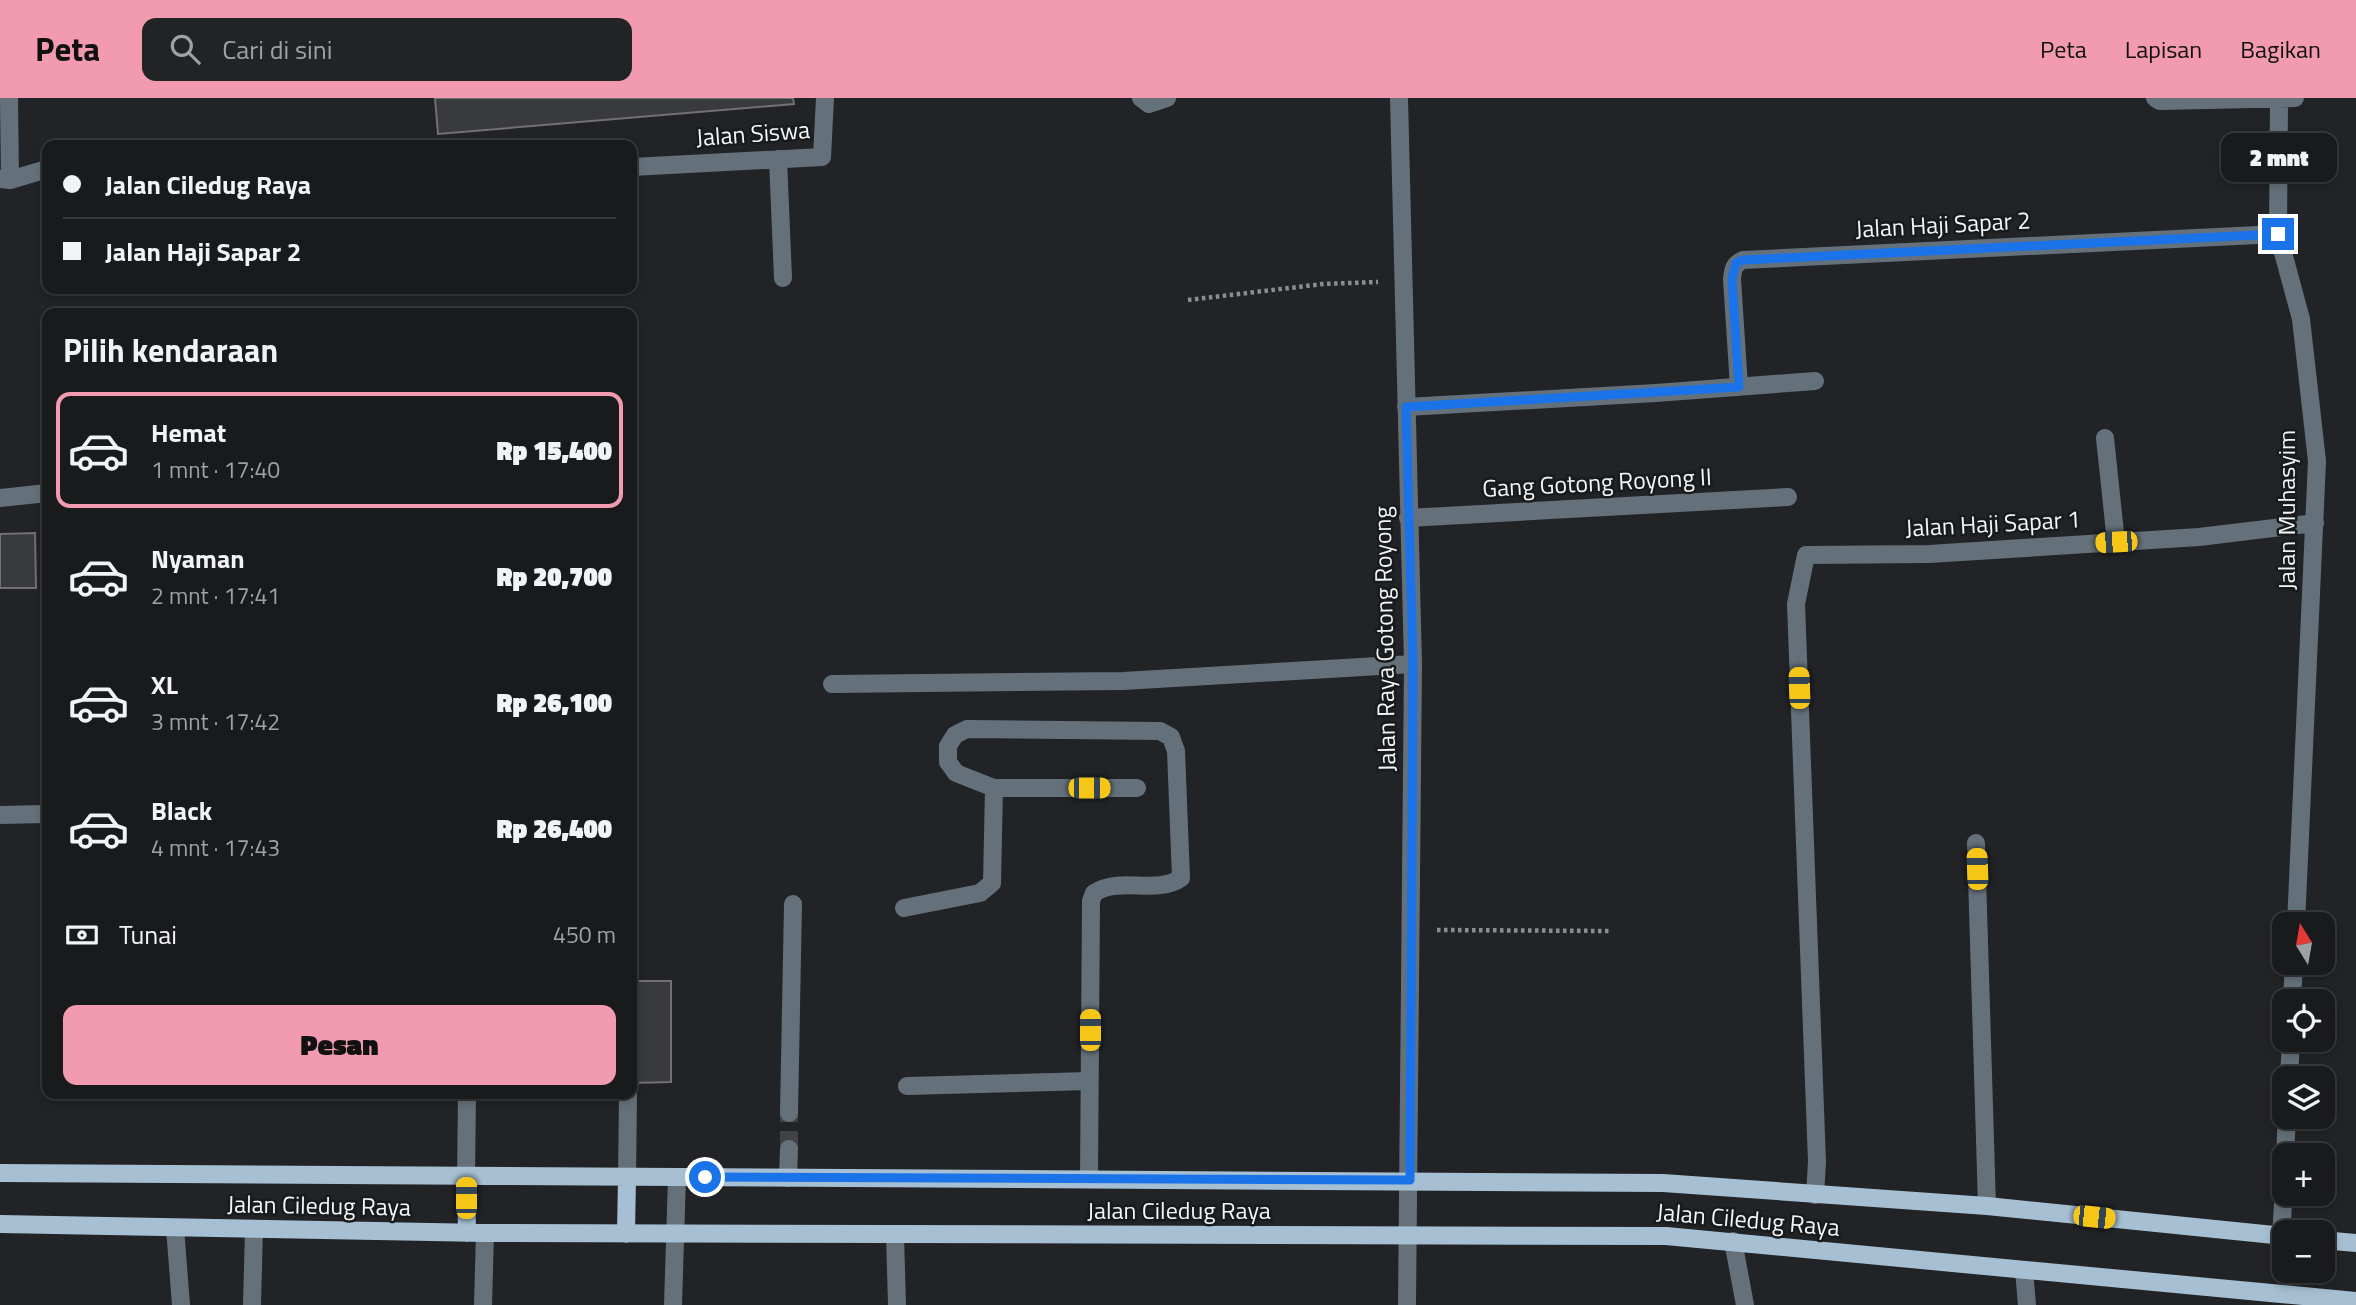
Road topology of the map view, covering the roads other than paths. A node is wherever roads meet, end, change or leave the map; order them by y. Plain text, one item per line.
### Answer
1 (9, 98) edge
2 (825, 98) edge
3 (1141, 98) edge
4 (1167, 98) edge
5 (1399, 98) edge
6 (2155, 98) edge
7 (2295, 98) edge
8 (2279, 99) edge
9 (778, 159) junction
10 (637, 167) edge
11 (42, 170) edge
12 (5, 180) edge
13 (2278, 234) junction
14 (783, 278) dead end
15 (1815, 381) dead end
16 (1739, 387) junction
17 (1406, 407) junction
18 (2105, 438) dead end
19 (42, 494) edge
20 (1788, 497) dead end
21 (0, 498) edge
22 (1408, 518) junction
23 (2315, 523) junction
24 (2116, 542) junction
25 (1413, 664) junction
26 (832, 684) dead end
27 (994, 788) junction
28 (1137, 788) dead end
29 (42, 814) edge
30 (0, 815) edge
31 (1976, 843) dead end
32 (793, 904) dead end
33 (904, 908) dead end
34 (2297, 912) edge
35 (1089, 1082) junction
36 (907, 1086) dead end
37 (467, 1099) edge
38 (628, 1099) edge
39 (789, 1113) tunnel mouth
40 (789, 1149) tunnel mouth
41 (0, 1173) edge
42 (466, 1177) junction
43 (627, 1177) junction
44 (677, 1177) junction
45 (788, 1178) junction
46 (1089, 1179) junction
47 (1410, 1180) junction
48 (1815, 1195) junction
49 (1987, 1206) junction
50 (0, 1224) edge
51 (175, 1228) junction
52 (254, 1229) junction
53 (476, 1233) junction
54 (626, 1234) junction
55 (675, 1234) junction
56 (1408, 1235) junction
57 (2272, 1235) edge
58 (895, 1236) junction
59 (1733, 1241) junction
60 (2335, 1241) edge
61 (2356, 1243) edge
62 (2024, 1270) junction
63 (2356, 1301) edge
64 (181, 1305) edge
65 (252, 1305) edge
66 (483, 1305) edge
67 (673, 1305) edge
68 (897, 1305) edge
69 (1407, 1305) edge
70 (1745, 1305) edge
71 (2027, 1305) edge

1 - 12 street
2 - 9 street, Jalan Siswa
3 - 4 street
5 - 17 street, Jalan Raya Gotong Royong
6 - 8 street
7 - 8 street
8 - 13 street, Jalan Muhasyim
9 - 10 street, Jalan Siswa
9 - 14 street
11 - 12 street
13 - 16 street, Jalan Haji Sapar 2
13 - 23 street, Jalan Muhasyim
15 - 16 street
16 - 17 street
17 - 22 street, Jalan Raya Gotong Royong
18 - 24 street
19 - 21 street
20 - 22 street, Gang Gotong Royong II
22 - 25 street, Jalan Raya Gotong Royong
23 - 24 street, Jalan Haji Sapar 1
23 - 34 street, Jalan Muhasyim
24 - 48 street, Jalan Haji Sapar 1
25 - 26 street
25 - 47 street, Jalan Raya Gotong Royong
27 - 28 street
27 - 33 street
27 - 35 street
29 - 30 street
31 - 49 street
32 - 39 street
35 - 36 street
35 - 46 street
37 - 42 street
38 - 43 street
40 - 45 street
41 - 42 main road, Jalan Ciledug Raya
42 - 43 main road, Jalan Ciledug Raya
42 - 53 main road
43 - 44 main road, Jalan Ciledug Raya
43 - 54 main road
44 - 45 main road, Jalan Ciledug Raya
44 - 55 street
45 - 46 main road, Jalan Ciledug Raya
46 - 47 main road, Jalan Ciledug Raya
47 - 48 main road, Jalan Ciledug Raya
47 - 56 street, Jalan Raya Gotong Royong
48 - 49 main road, Jalan Ciledug Raya
49 - 57 main road, Jalan Ciledug Raya
50 - 51 main road, Jalan Ciledug Raya
51 - 52 main road, Jalan Ciledug Raya
51 - 64 street
52 - 53 main road, Jalan Ciledug Raya
52 - 65 street
53 - 54 main road, Jalan Ciledug Raya
53 - 66 street
54 - 55 main road, Jalan Ciledug Raya
55 - 58 main road, Jalan Ciledug Raya
55 - 67 street
56 - 58 main road, Jalan Ciledug Raya
56 - 59 main road, Jalan Ciledug Raya
56 - 69 street, Jalan Raya Gotong Royong
58 - 68 street
59 - 62 main road, Jalan Ciledug Raya
59 - 70 street
60 - 61 main road
62 - 63 main road, Jalan Ciledug Raya
62 - 71 street

